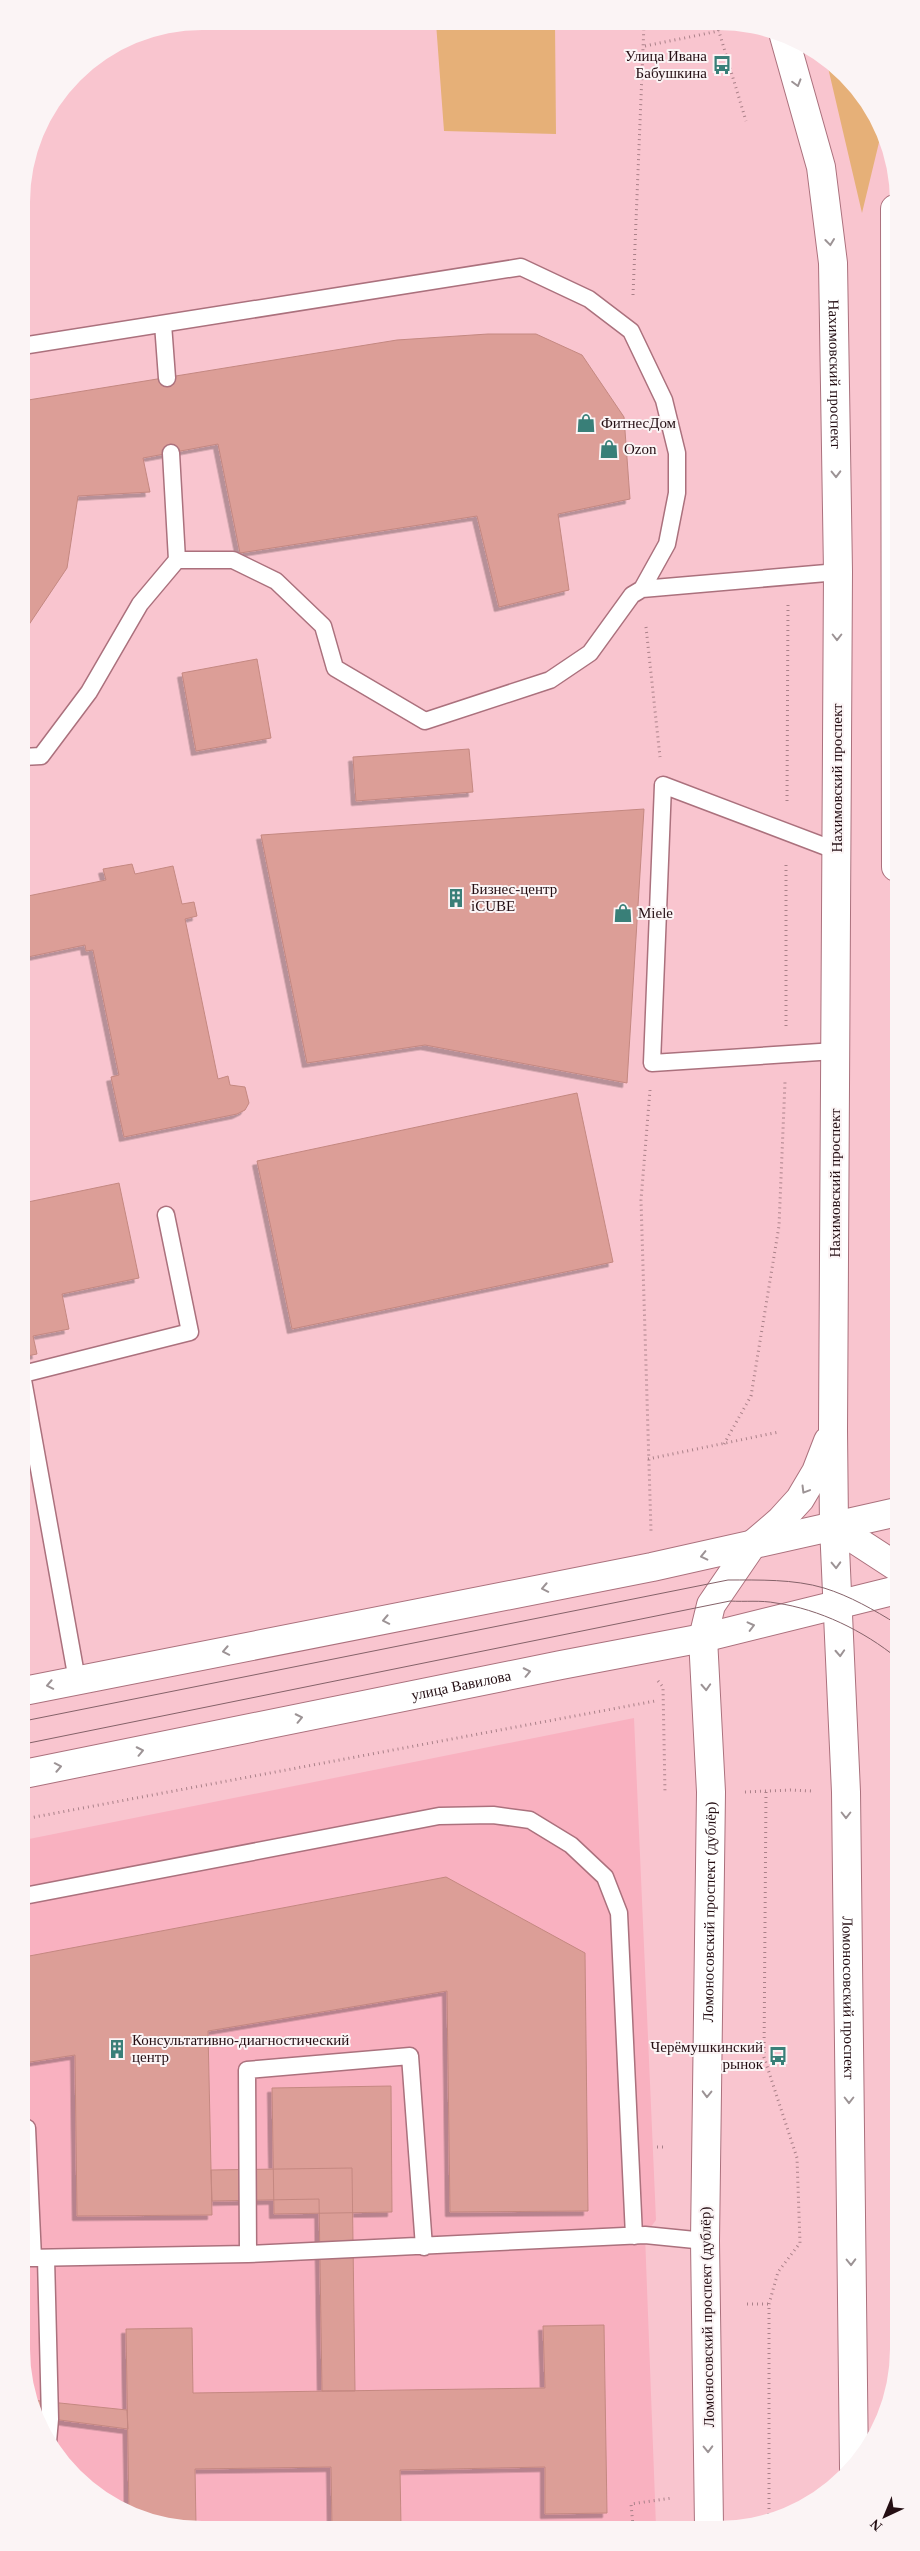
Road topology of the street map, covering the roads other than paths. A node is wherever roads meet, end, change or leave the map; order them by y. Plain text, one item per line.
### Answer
1 (786, 45) edge
2 (163, 324) junction
3 (30, 345) edge
4 (167, 378) dead end
5 (170, 453) dead end
6 (178, 560) junction
7 (838, 572) junction
8 (642, 589) junction
9 (30, 757) edge
10 (836, 851) junction
11 (836, 1050) junction
12 (166, 1215) dead end
13 (30, 1372) edge
14 (30, 1419) edge
15 (833, 1430) junction
16 (890, 1514) edge
17 (834, 1526) junction
18 (752, 1545) junction
19 (890, 1562) edge
20 (890, 1592) edge
21 (837, 1604) junction
22 (703, 1638) junction
23 (77, 1680) junction
24 (30, 1690) edge
25 (30, 1773) edge
26 (30, 1895) edge
27 (30, 2184) edge
28 (634, 2236) junction
29 (705, 2241) junction
30 (424, 2247) junction
31 (248, 2254) junction
32 (34, 2258) edge
33 (49, 2427) edge
34 (854, 2454) edge
35 (709, 2521) edge

1 -> 7 main road, Нахимовский проспект
2 - 3 lane
2 - 4 lane
2 - 8 lane
5 - 6 lane
6 - 8 lane
6 - 9 lane
7 - 8 lane
7 -> 10 main road, Нахимовский проспект
10 - 11 main road, Нахимовский проспект
10 - 11 lane
11 - 15 main road, Нахимовский проспект
12 - 13 lane
14 - 23 lane
15 - 17 main road, Нахимовский проспект
15 -> 18 main road, Ломоносовский проспект (дублёр)
16 - 17 main road
17 - 18 main road
17 - 19 main road
17 -> 21 main road, Ломоносовский проспект
18 - 22 main road, Ломоносовский проспект (дублёр)
18 -> 23 main road
20 - 21 main road, улица Вавилова
22 -> 21 main road, улица Вавилова
21 -> 34 main road, Ломоносовский проспект
25 -> 22 main road, улица Вавилова
22 -> 29 main road, Ломоносовский проспект (дублёр)
23 -> 24 main road
26 - 28 lane
27 - 32 lane
28 - 29 lane
28 - 30 lane
29 -> 35 main road, Ломоносовский проспект (дублёр)
30 - 31 lane
30 - 31 lane
31 - 32 lane
32 - 33 lane

